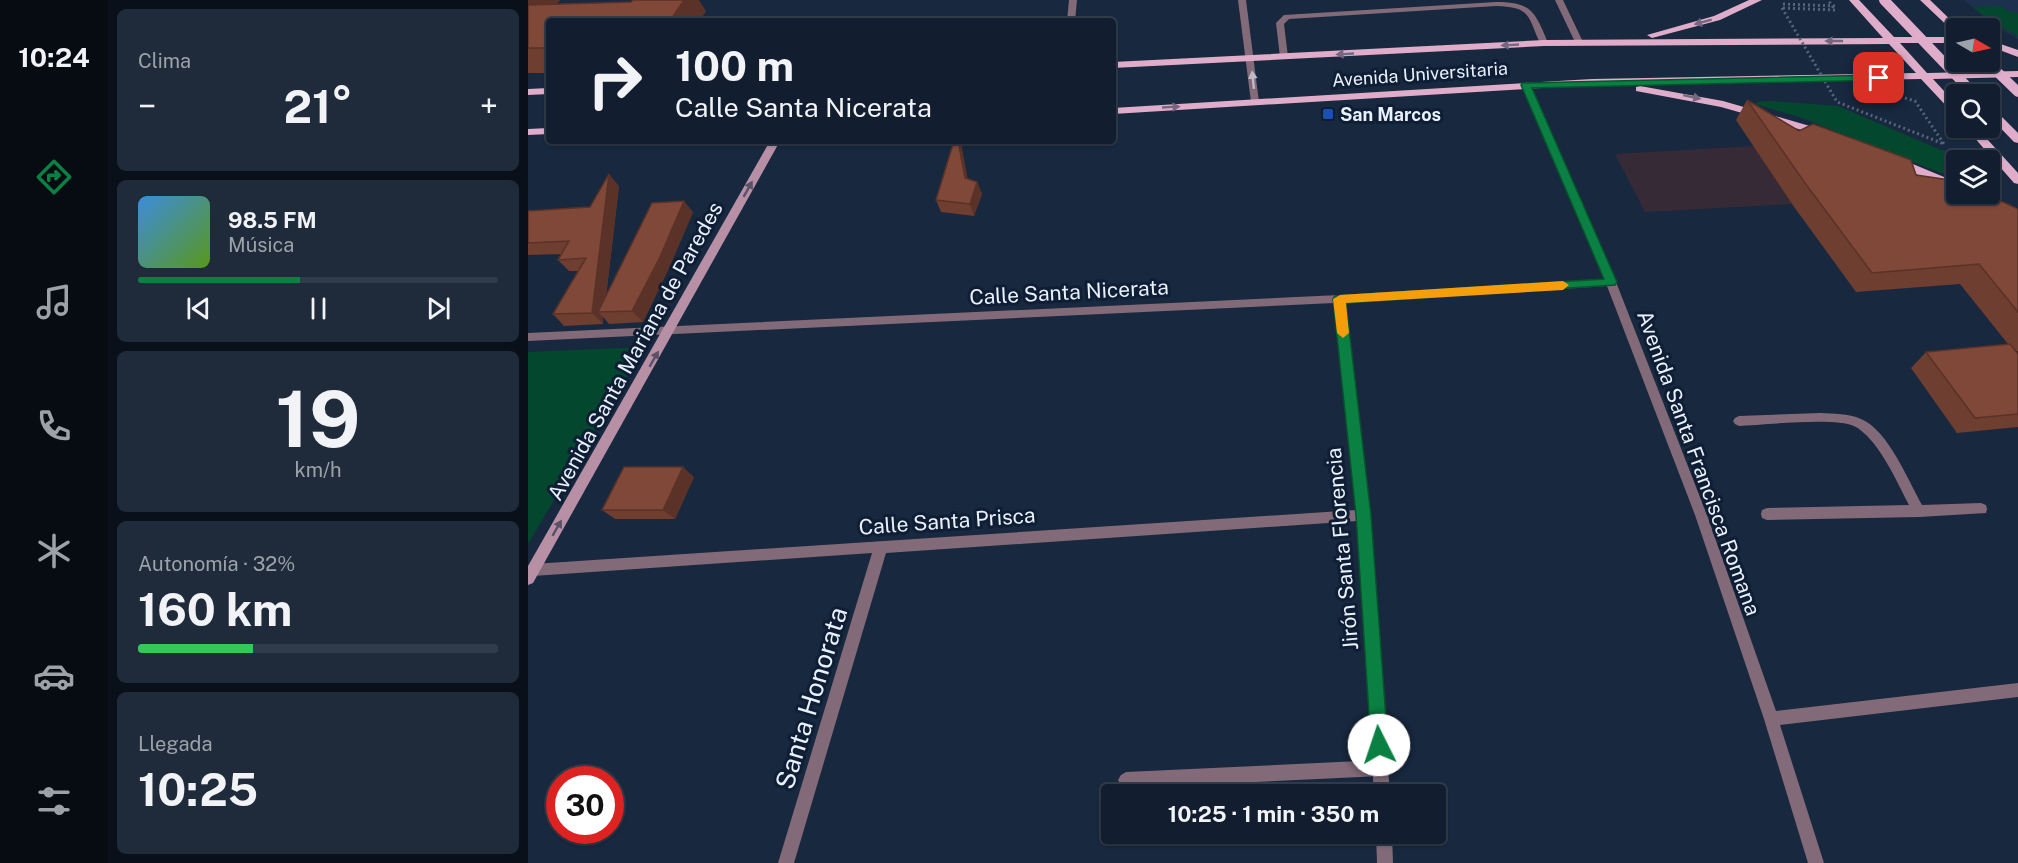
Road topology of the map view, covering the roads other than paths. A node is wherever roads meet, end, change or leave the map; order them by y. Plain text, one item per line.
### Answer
1 (1073, 0) edge
2 (1242, 0) edge
3 (1559, 0) edge
4 (1757, 0) edge
5 (1854, 0) edge
6 (1884, 0) edge
7 (1925, 0) edge
8 (1071, 18) edge
9 (1946, 20) edge
10 (1892, 40) junction
11 (1946, 40) edge
12 (1631, 41) junction
13 (1579, 42) junction
14 (1544, 43) junction
15 (2000, 47) edge
16 (2018, 54) edge
17 (1284, 57) junction
18 (1250, 58) junction
19 (1116, 65) edge
20 (1997, 72) edge
21 (2018, 74) edge
22 (1925, 77) junction
23 (1592, 82) junction
24 (1964, 84) edge
25 (1526, 85) junction
26 (546, 91) edge
27 (528, 92) edge
28 (2018, 92) edge
29 (1946, 99) edge
30 (1255, 102) junction
31 (1116, 111) edge
32 (2000, 121) edge
33 (546, 131) edge
34 (528, 132) edge
35 (1835, 138) edge
36 (1980, 138) edge
37 (2018, 140) edge
38 (773, 144) edge
39 (1887, 158) edge
40 (2018, 180) edge
41 (1946, 183) edge
42 (1611, 282) junction
43 (1340, 299) junction
44 (671, 330) junction
45 (528, 338) edge
46 (1739, 422) dead end
47 (1981, 509) dead end
48 (1919, 511) junction
49 (1767, 514) dead end
50 (1364, 515) junction
51 (881, 547) junction
52 (531, 575) edge
53 (2018, 690) edge
54 (1771, 719) junction
55 (1381, 768) junction
56 (1126, 780) dead end
57 (1382, 784) edge
58 (1385, 844) edge
59 (786, 863) edge
60 (1386, 863) edge
61 (1816, 863) edge

1 - 8 street
2 - 18 street
3 - 13 street
4 -> 12 main road
5 - 10 main road
6 - 24 main road, bridge
7 - 9 main road
10 - 11 main road, Avenida Universitaria
10 -> 12 main road, Avenida Universitaria
10 - 22 main road
12 - 13 main road, Avenida Universitaria
13 - 14 main road, Avenida Universitaria
14 -> 17 main road, Avenida Universitaria
14 - 17 street
15 - 16 main road
17 - 18 main road, Avenida Universitaria
18 - 19 main road, Avenida Universitaria
30 -> 18 street
20 - 28 main road, bridge
21 - 22 main road, Avenida Universitaria
22 - 23 main road, Avenida Universitaria
22 - 29 main road
23 - 25 main road, Avenida Universitaria
23 -> 35 main road
25 - 30 main road, Avenida Universitaria
25 - 42 street, Avenida Santa Francisca Romana
26 - 27 main road
31 -> 30 main road, Avenida Universitaria
32 - 37 main road
33 - 34 main road
36 - 40 main road
44 -> 38 main road, Avenida Santa Mariana de Paredes
39 - 41 main road
42 - 43 street, Calle Santa Nicerata
42 - 54 street, Avenida Santa Francisca Romana
43 - 44 street, Calle Santa Nicerata
43 - 50 street, Jirón Santa Florencia
44 - 45 street, Calle Santa Nicerata
52 -> 44 main road, Avenida Santa Mariana de Paredes
46 - 48 street
47 - 48 street
48 - 49 street
50 - 51 street, Calle Santa Prisca
50 - 55 street, Jirón Santa Florencia
51 - 52 street, Calle Santa Prisca
51 - 59 street, Santa Honorata
53 - 54 street
54 - 61 street, Avenida Santa Francisca Romana
55 - 56 street
55 - 57 street, Jirón Santa Florencia
58 - 60 street

